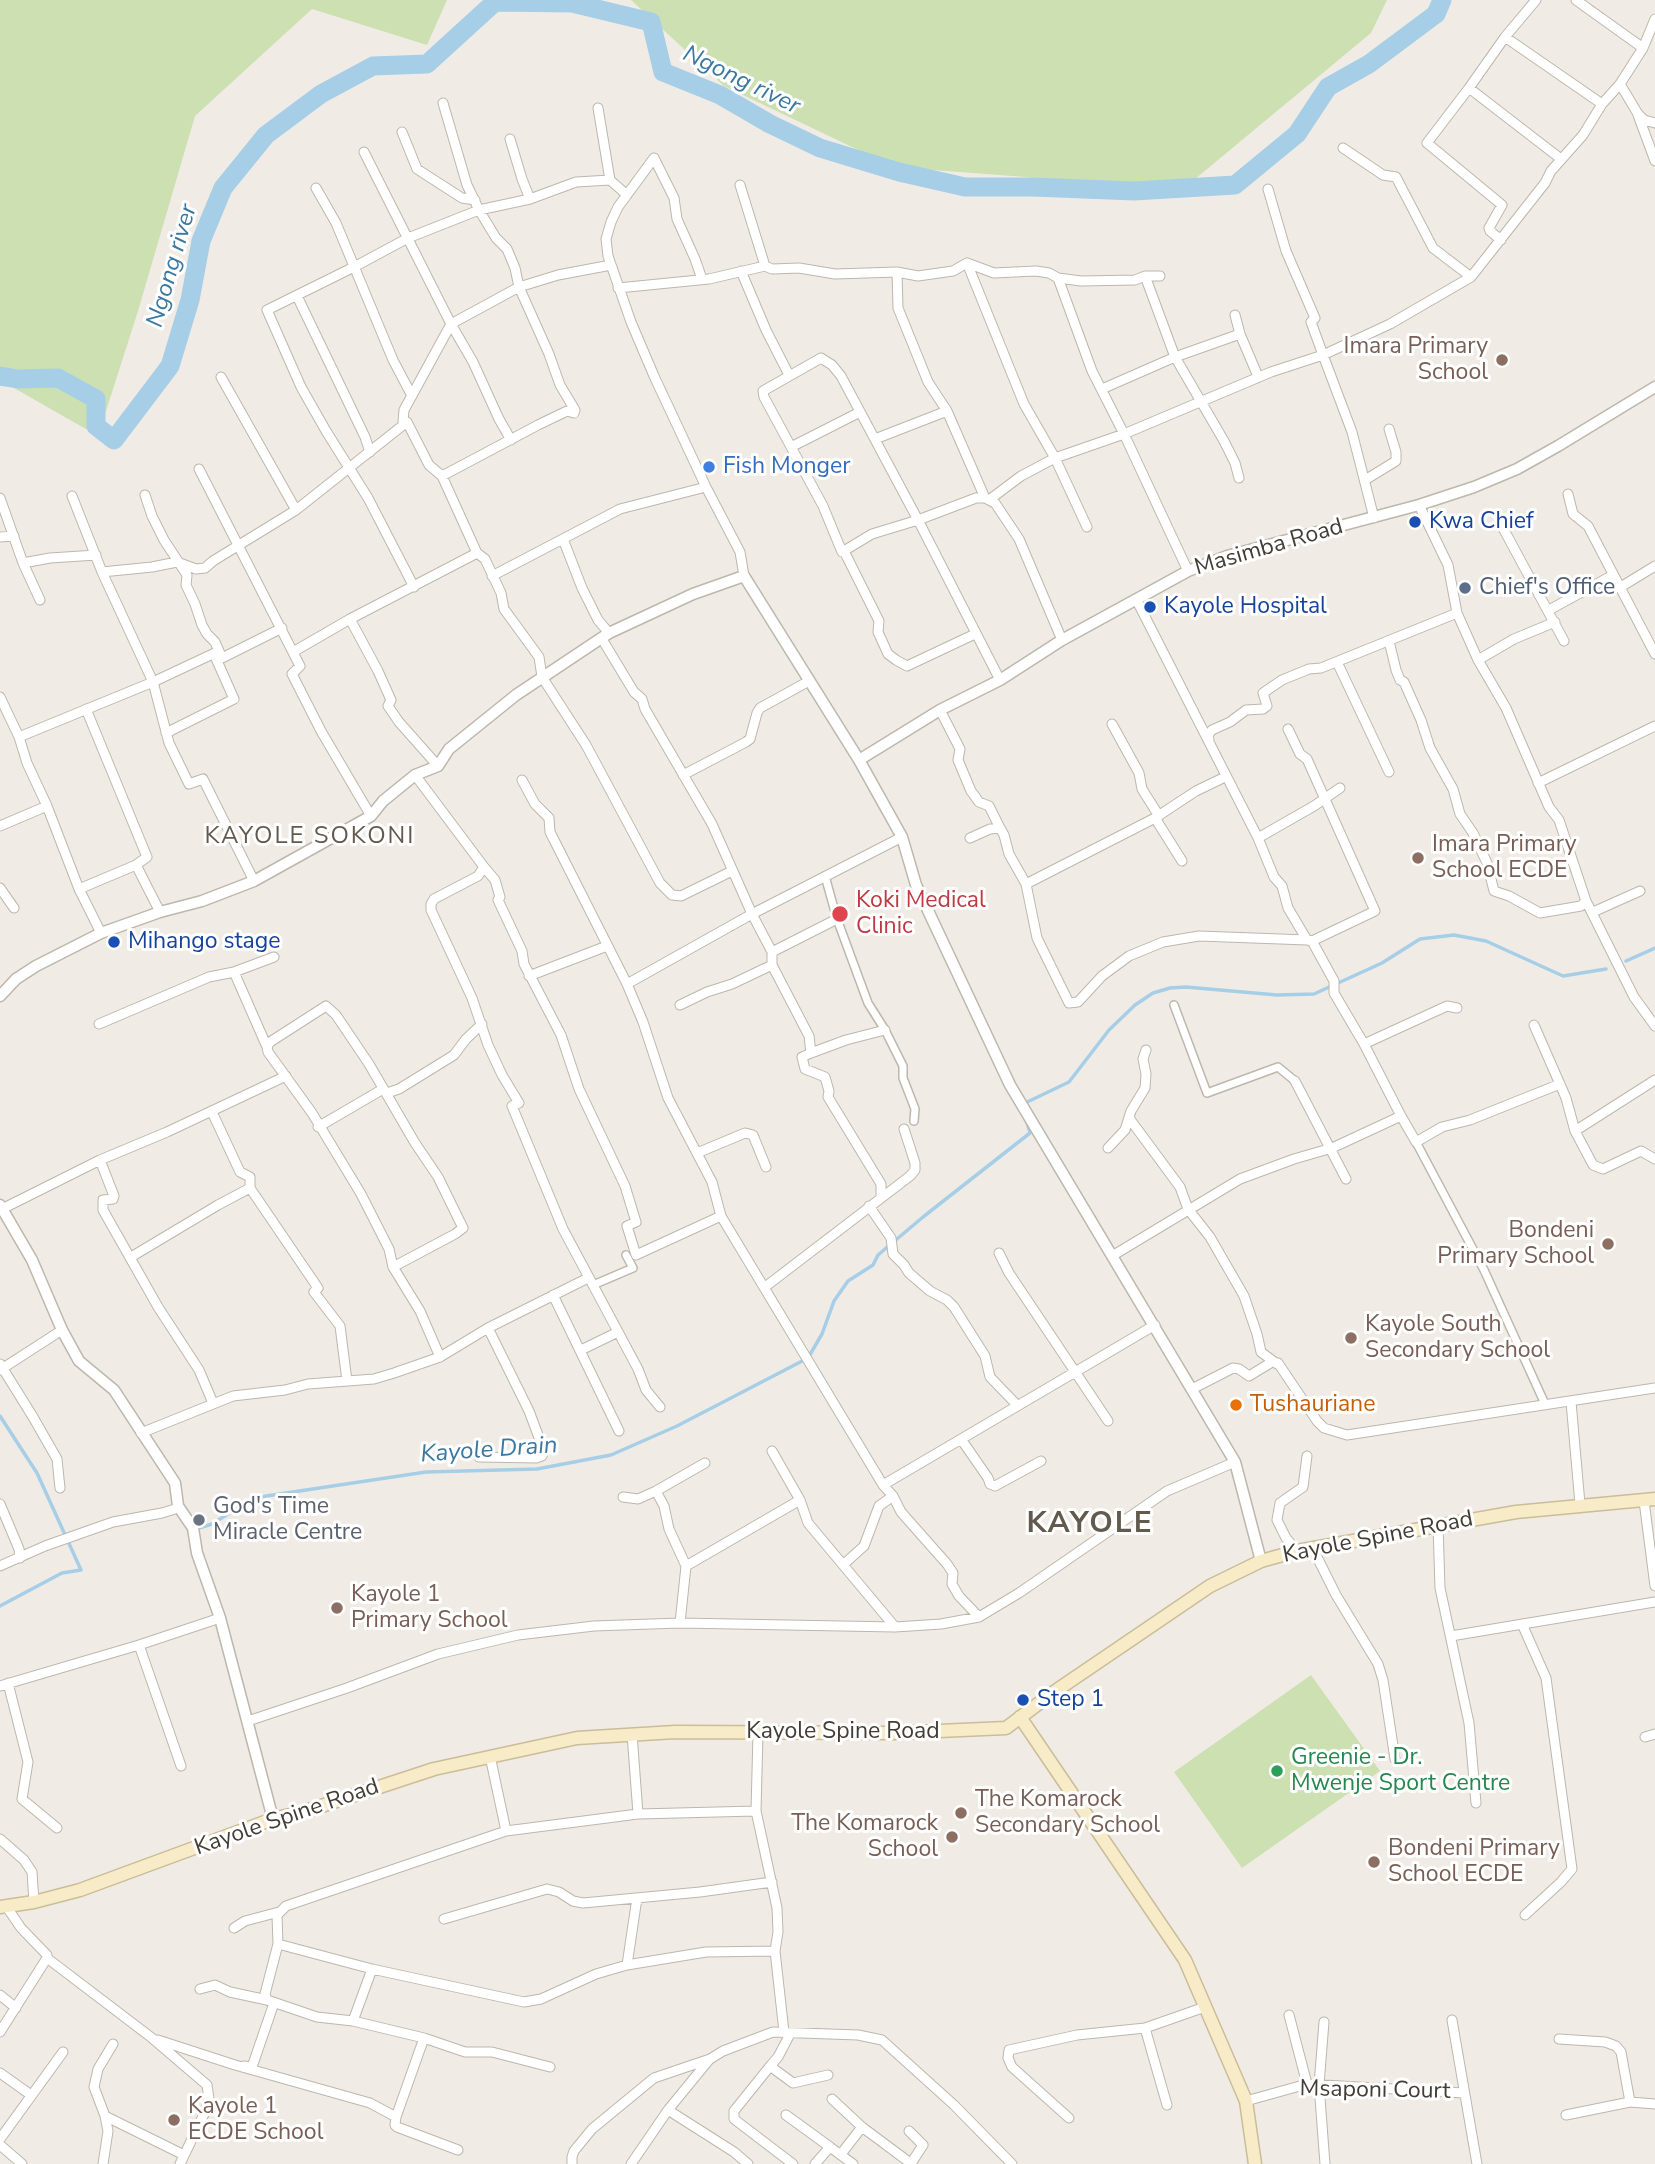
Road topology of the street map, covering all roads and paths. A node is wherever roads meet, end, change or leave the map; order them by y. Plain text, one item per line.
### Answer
1 (1536, 0) edge
2 (1576, 0) edge
3 (1655, 19) edge
4 (1505, 37) junction
5 (1643, 48) junction
6 (1620, 84) junction
7 (1469, 88) junction
8 (443, 103) dead end
9 (1602, 104) junction
10 (598, 108) dead end
11 (1637, 114) junction
12 (1655, 123) edge
13 (402, 132) dead end
14 (510, 139) dead end
15 (1343, 148) dead end
16 (364, 152) dead end
17 (1561, 159) junction
18 (1655, 161) edge
19 (610, 180) junction
20 (740, 185) dead end
21 (316, 188) dead end
22 (1268, 189) dead end
23 (627, 195) junction
24 (530, 199) junction
25 (477, 205) junction
26 (408, 237) junction
27 (1501, 240) junction
28 (967, 263) junction
29 (611, 265) junction
30 (765, 266) junction
31 (354, 267) junction
32 (741, 271) junction
33 (897, 272) junction
34 (1145, 276) junction
35 (1160, 276) dead end
36 (1471, 277) junction
37 (1058, 278) junction
38 (702, 279) junction
39 (519, 287) junction
40 (618, 288) junction
41 (297, 296) junction
42 (1235, 316) dead end
43 (451, 324) junction
44 (1240, 334) junction
45 (1323, 355) junction
46 (1175, 357) junction
47 (789, 375) junction
48 (221, 377) dead end
49 (1256, 378) junction
50 (1655, 387) edge
51 (1102, 389) junction
52 (412, 396) junction
53 (1200, 401) junction
54 (947, 411) junction
55 (860, 412) junction
56 (407, 422) junction
57 (1389, 429) dead end
58 (1124, 434) junction
59 (875, 439) junction
60 (511, 440) junction
61 (791, 447) junction
62 (370, 452) junction
63 (1055, 458) junction
64 (351, 467) junction
65 (199, 469) dead end
66 (442, 476) junction
67 (1239, 478) dead end
68 (1364, 480) junction
69 (706, 487) junction
70 (1568, 494) dead end
71 (145, 495) dead end
72 (72, 496) dead end
73 (0, 498) edge
74 (987, 499) junction
75 (1419, 505) junction
76 (296, 510) junction
77 (1374, 518) junction
78 (918, 520) junction
79 (1087, 527) dead end
80 (1503, 528) dead end
81 (14, 536) junction
82 (0, 537) edge
83 (563, 539) junction
84 (240, 546) junction
85 (845, 551) junction
86 (477, 554) junction
87 (96, 555) junction
88 (177, 562) junction
89 (23, 563) junction
90 (1655, 566) edge
91 (102, 572) junction
92 (1188, 572) junction
93 (1613, 575) junction
94 (492, 576) junction
95 (744, 576) junction
96 (414, 587) junction
97 (1619, 587) junction
98 (40, 600) dead end
99 (1137, 601) junction
100 (1549, 610) junction
101 (1457, 614) junction
102 (350, 619) junction
103 (1555, 622) junction
104 (282, 628) junction
105 (975, 634) junction
106 (605, 636) junction
107 (1062, 640) junction
108 (1389, 641) junction
109 (1564, 641) dead end
110 (216, 652) junction
111 (293, 652) junction
112 (1655, 654) edge
113 (1478, 660) junction
114 (1337, 662) junction
115 (542, 677) junction
116 (1000, 680) junction
117 (809, 681) junction
118 (153, 682) junction
119 (0, 697) edge
120 (86, 709) junction
121 (940, 710) junction
122 (1112, 724) dead end
123 (1655, 726) edge
124 (1288, 729) dead end
125 (166, 733) junction
126 (19, 737) junction
127 (1209, 742) junction
128 (859, 760) junction
129 (438, 766) junction
130 (1389, 772) dead end
131 (415, 775) junction
132 (683, 775) junction
133 (1225, 777) junction
134 (522, 780) dead end
135 (1538, 783) junction
136 (1340, 788) dead end
137 (1326, 799) junction
138 (47, 806) junction
139 (371, 816) junction
140 (1157, 817) junction
141 (0, 826) edge
142 (1000, 828) junction
143 (902, 837) junction
144 (970, 838) dead end
145 (1258, 838) junction
146 (1182, 861) dead end
147 (136, 865) junction
148 (484, 867) junction
149 (732, 871) junction
150 (825, 876) junction
151 (254, 881) junction
152 (1026, 884) junction
153 (0, 888) edge
154 (79, 889) junction
155 (1640, 891) dead end
156 (1586, 901) junction
157 (14, 908) dead end
158 (160, 912) junction
159 (1593, 912) junction
160 (752, 914) junction
161 (837, 919) junction
162 (101, 933) junction
163 (1309, 941) junction
164 (607, 946) junction
165 (772, 952) junction
166 (274, 957) dead end
167 (772, 965) junction
168 (234, 972) junction
169 (530, 976) junction
170 (627, 984) junction
171 (0, 996) edge
172 (680, 1005) dead end
173 (1174, 1005) dead end
174 (1457, 1008) dead end
175 (1653, 1020) edge
176 (99, 1024) dead end
177 (482, 1024) junction
178 (1534, 1025) dead end
179 (885, 1030) junction
180 (1364, 1044) junction
181 (267, 1047) junction
182 (1146, 1050) dead end
183 (811, 1053) junction
184 (286, 1076) junction
185 (1295, 1080) joint
186 (1655, 1080) edge
187 (1560, 1084) junction
188 (385, 1091) junction
189 (212, 1112) junction
190 (1401, 1116) junction
191 (1129, 1118) junction
192 (914, 1121) dead end
193 (318, 1127) junction
194 (904, 1129) dead end
195 (1575, 1131) junction
196 (1416, 1142) junction
197 (1108, 1148) dead end
198 (1332, 1148) junction
199 (697, 1153) junction
200 (1655, 1159) edge
201 (100, 1160) junction
202 (766, 1167) dead end
203 (1346, 1179) dead end
204 (250, 1188) junction
205 (881, 1198) junction
206 (869, 1206) junction
207 (1, 1207) edge
208 (1188, 1209) junction
209 (722, 1216) junction
210 (999, 1253) dead end
211 (626, 1255) dead end
212 (1112, 1255) junction
213 (131, 1257) junction
214 (393, 1266) junction
215 (591, 1282) junction
216 (765, 1287) junction
217 (553, 1295) junction
218 (1155, 1325) junction
219 (488, 1328) junction
220 (62, 1330) junction
221 (618, 1332) junction
222 (581, 1350) junction
223 (440, 1357) junction
224 (1277, 1364) junction
225 (1, 1367) edge
226 (1075, 1374) junction
227 (347, 1381) junction
228 (1192, 1388) junction
229 (1655, 1388) edge
230 (1571, 1402) junction
231 (213, 1403) junction
232 (1545, 1404) junction
233 (1017, 1405) junction
234 (660, 1407) dead end
235 (1108, 1421) dead end
236 (619, 1431) dead end
237 (141, 1433) junction
238 (961, 1439) junction
239 (772, 1451) dead end
240 (1307, 1456) dead end
241 (479, 1457) dead end
242 (1041, 1461) dead end
243 (1235, 1462) junction
244 (705, 1463) dead end
245 (883, 1485) junction
246 (60, 1488) dead end
247 (656, 1491) junction
248 (893, 1496) junction
249 (622, 1497) dead end
250 (800, 1500) junction
251 (1649, 1500) edge
252 (0, 1504) edge
253 (1580, 1504) junction
254 (178, 1506) junction
255 (1438, 1525) junction
256 (1314, 1549) junction
257 (1297, 1551) junction
258 (19, 1558) junction
259 (1261, 1561) junction
260 (844, 1564) junction
261 (0, 1566) edge
262 (685, 1566) junction
263 (1655, 1586) edge
264 (1655, 1602) edge
265 (979, 1617) junction
266 (220, 1618) junction
267 (680, 1623) junction
268 (1522, 1624) junction
269 (895, 1627) junction
270 (1451, 1636) junction
271 (139, 1646) junction
272 (4, 1684) edge
273 (1020, 1717) junction
274 (248, 1721) junction
275 (758, 1733) junction
276 (632, 1734) junction
277 (491, 1756) junction
278 (1395, 1759) dead end
279 (181, 1766) dead end
280 (1476, 1803) dead end
281 (756, 1811) junction
282 (638, 1814) junction
283 (274, 1819) junction
284 (57, 1828) dead end
285 (506, 1831) junction
286 (0, 1839) edge
287 (772, 1882) junction
288 (637, 1898) junction
289 (34, 1902) junction
290 (3, 1907) edge
291 (279, 1912) junction
292 (1525, 1915) dead end
293 (444, 1919) dead end
294 (234, 1928) dead end
295 (278, 1944) junction
296 (775, 1951) junction
297 (47, 1958) junction
298 (627, 1965) junction
299 (372, 1969) junction
300 (200, 1989) dead end
301 (0, 1996) edge
302 (270, 2001) junction
303 (1205, 2007) junction
304 (16, 2008) junction
305 (1289, 2015) dead end
306 (1452, 2020) dead end
307 (353, 2021) junction
308 (1324, 2022) dead end
309 (1145, 2028) junction
310 (0, 2032) edge
311 (787, 2033) junction
312 (152, 2038) junction
313 (424, 2038) junction
314 (1559, 2039) dead end
315 (113, 2044) dead end
316 (64, 2052) dead end
317 (710, 2059) junction
318 (235, 2065) junction
319 (771, 2065) junction
320 (550, 2067) dead end
321 (0, 2073) edge
322 (828, 2075) dead end
323 (1307, 2084) junction
324 (1319, 2085) junction
325 (1464, 2093) junction
326 (32, 2095) junction
327 (832, 2099) dead end
328 (1246, 2101) junction
329 (1630, 2102) junction
330 (1655, 2104) edge
331 (1167, 2105) dead end
332 (668, 2110) junction
333 (786, 2115) dead end
334 (1566, 2115) dead end
335 (105, 2116) junction
336 (396, 2117) junction
337 (1069, 2118) dead end
338 (862, 2127) junction
339 (909, 2131) dead end
340 (0, 2139) edge
341 (0, 2145) edge
342 (830, 2147) junction
343 (458, 2150) dead end
344 (841, 2154) junction
345 (182, 2160) edge
346 (22, 2164) edge
347 (103, 2164) edge
348 (572, 2164) edge
349 (631, 2164) edge
350 (748, 2164) edge
351 (793, 2164) edge
352 (815, 2164) edge
353 (853, 2164) edge
354 (1012, 2164) edge
355 (1255, 2164) edge
356 (1325, 2164) edge
357 (1477, 2164) edge

1 - 4 street
2 - 5 street
3 - 5 street
4 - 7 street
4 - 9 street
5 - 6 street
6 - 9 street
6 - 11 street
7 - 17 street
7 - 27 street
8 - 25 street
9 - 17 street
10 - 19 street
11 - 12 street
11 - 18 street
13 - 25 street
14 - 24 street
15 - 36 street
16 - 26 street
17 - 27 street
19 - 23 street
19 - 24 street
20 - 30 street
21 - 31 street
22 - 45 street
23 - 29 street
23 - 38 street
24 - 25 street
25 - 26 street
25 - 39 street
26 - 31 street
26 - 43 street
27 - 36 street
28 - 33 street
28 - 37 street
28 - 63 street
29 - 39 street
29 - 40 street
30 - 32 street
30 - 33 street
31 - 41 street
31 - 52 street
32 - 38 street
32 - 47 street
33 - 54 street
34 - 35 street
34 - 37 street
34 - 46 street
36 - 45 street
37 - 51 street
38 - 40 street
39 - 43 street
39 - 60 street
40 - 69 street
41 - 62 street
41 - 64 street
42 - 44 street
43 - 52 street
43 - 60 street
44 - 46 street
44 - 49 street
45 - 49 street
45 - 68 street
46 - 51 street
46 - 53 street
47 - 55 street
47 - 61 street
48 - 76 street
49 - 53 street
50 - 75 street, Masimba Road
51 - 58 street
52 - 56 street
53 - 58 street
53 - 67 street
54 - 59 street
54 - 74 street
55 - 59 street
55 - 61 street
56 - 62 street
56 - 66 street
57 - 68 street
58 - 63 street
58 - 92 street
59 - 78 street
60 - 66 street
61 - 85 street
62 - 64 street
63 - 74 street
63 - 79 street
64 - 76 street
64 - 96 street
65 - 84 street
66 - 86 street
68 - 77 street
69 - 83 street
69 - 95 street
70 - 93 street
71 - 88 street
72 - 87 street
73 - 81 street
74 - 78 street
74 - 107 street
75 - 77 street, Masimba Road
75 - 101 street
76 - 84 street
77 - 92 street, Masimba Road
78 - 85 street
78 - 105 street
80 - 100 street
81 - 82 street
81 - 89 street
83 - 94 street
83 - 106 street
84 - 88 street
84 - 104 street
85 - 105 street
86 - 94 street
86 - 96 street
87 - 89 street
87 - 91 street
88 - 91 street
88 - 110 street
89 - 98 street
90 - 97 street
91 - 118 street
92 - 99 street, Masimba Road
93 - 97 street
93 - 100 street
94 - 115 street
95 - 106 street
95 - 117 street
96 - 102 street
97 - 112 street
99 - 107 street, Masimba Road
99 - 127 street
100 - 103 street
101 - 108 street
101 - 113 street
102 - 111 street
102 - 129 street
103 - 109 street
103 - 113 street
104 - 110 street
104 - 111 street
105 - 116 street
106 - 115 street
106 - 132 street
107 - 116 street, Masimba Road
108 - 114 street
108 - 156 street
110 - 118 street
110 - 125 street
111 - 139 street
113 - 135 street
114 - 127 street
114 - 130 street
115 - 129 street
115 - 149 street
116 - 121 street, Masimba Road
117 - 128 street
117 - 132 street
118 - 120 street
118 - 125 street
119 - 126 street
120 - 126 street
120 - 147 street
121 - 128 street, Masimba Road
121 - 142 street
122 - 140 street
123 - 135 street
124 - 137 street
125 - 151 street
126 - 138 street
127 - 133 street
128 - 143 street
129 - 131 street
131 - 139 street
131 - 148 street
132 - 149 street
133 - 140 street
133 - 145 street
134 - 164 street
135 - 156 street
136 - 137 street
137 - 145 street
137 - 163 street
138 - 141 street
138 - 154 street
139 - 151 street
140 - 146 street
140 - 152 street
142 - 144 street
142 - 152 street
143 - 150 street
143 - 212 street
145 - 163 street
147 - 154 street
147 - 158 street
148 - 169 street
148 - 177 street
149 - 160 street
150 - 160 street
150 - 161 street
151 - 158 street
152 - 163 street
153 - 157 street
154 - 162 street
155 - 159 street
156 - 159 street
158 - 162 street
159 - 175 street
160 - 165 street
160 - 170 street
161 - 165 street
161 - 179 street
162 - 171 street
163 - 180 street
164 - 169 street
164 - 170 street
165 - 167 street
166 - 168 street
167 - 172 street
167 - 183 street
168 - 176 street
168 - 181 street
169 - 209 street
170 - 199 street
173 - 185 street
174 - 180 street
177 - 188 street
177 - 215 street
178 - 187 street
179 - 183 street
179 - 192 street
180 - 190 street
181 - 184 street
181 - 188 street
182 - 191 street
183 - 205 street
184 - 189 street
184 - 193 street
185 - 198 street
186 - 195 street
187 - 195 street
187 - 196 street
188 - 193 street
188 - 214 street
189 - 201 street
189 - 204 street
190 - 196 street
190 - 198 street
191 - 197 street
191 - 208 street
193 - 214 street
194 - 205 street
195 - 200 street
196 - 232 street
198 - 203 street
198 - 208 street
199 - 202 street
199 - 209 street
201 - 207 street
201 - 213 street
204 - 213 street
204 - 227 street
205 - 206 street
206 - 216 street
206 - 233 street
207 - 220 street
208 - 212 street
208 - 224 street
209 - 216 street
210 - 226 street
211 - 215 street
212 - 218 street
213 - 231 street
214 - 223 street
215 - 217 street
215 - 221 street
216 - 245 street
217 - 219 street
217 - 222 street
218 - 226 street
218 - 228 street
219 - 223 street
219 - 241 street
220 - 225 street
220 - 237 street
221 - 222 street
221 - 234 street
222 - 236 street
223 - 227 street
224 - 228 street
224 - 232 street
225 - 246 street
226 - 233 street
226 - 235 street
227 - 231 street
228 - 243 street
229 - 230 street
230 - 232 street
230 - 253 street
231 - 237 street
233 - 238 street
237 - 254 street
238 - 242 street
238 - 245 street
239 - 250 street
240 - 257 street
243 - 259 street
243 - 265 street
244 - 247 street
245 - 248 street
247 - 249 street
247 - 262 street
248 - 260 street
248 - 265 street
250 - 260 street
250 - 262 street
251 - 253 main road, Kayole Spine Road
251 - 263 street
252 - 258 street
253 - 255 main road, Kayole Spine Road
254 - 258 street
254 - 266 street
255 - 256 main road, Kayole Spine Road
255 - 270 street
256 - 257 main road, Kayole Spine Road
256 - 278 street
257 - 259 main road, Kayole Spine Road
258 - 261 street
259 - 273 main road, Kayole Spine Road
260 - 269 street
262 - 267 street
264 - 268 street
265 - 269 street
266 - 271 street
266 - 274 street
267 - 269 street
267 - 274 street
268 - 270 street
268 - 292 street
270 - 280 street
271 - 272 street
271 - 279 street
272 - 284 street
273 - 275 main road, Kayole Spine Road
273 - 303 main road
274 - 283 street
275 - 276 main road, Kayole Spine Road
275 - 281 street
276 - 277 main road, Kayole Spine Road
276 - 282 street
277 - 283 main road, Kayole Spine Road
277 - 285 street
281 - 282 street
281 - 287 street
282 - 285 street
283 - 289 main road, Kayole Spine Road
285 - 291 street
286 - 289 street
287 - 288 street
287 - 296 street
288 - 293 street
288 - 298 street
289 - 290 main road, Kayole Spine Road
290 - 297 street
291 - 294 street
291 - 295 street
295 - 299 street
295 - 302 street
296 - 298 street
296 - 311 street
297 - 304 street
297 - 312 street
298 - 299 street
299 - 307 street
300 - 302 street
301 - 304 street
302 - 307 street
302 - 318 street
303 - 309 street
303 - 328 main road
304 - 310 street
305 - 323 street
306 - 325 street
307 - 313 street
308 - 324 street
309 - 331 street
309 - 337 street
311 - 317 street
311 - 319 street
311 - 354 street
312 - 318 street
312 - 345 street
313 - 320 street
313 - 336 street
314 - 329 street
315 - 335 street
316 - 326 street
317 - 332 street
317 - 348 street
318 - 336 street
319 - 322 street
319 - 351 street
321 - 326 street
323 - 324 street, Msaponi Court
323 - 328 street, Msaponi Court
324 - 325 street, Msaponi Court
324 - 356 street
325 - 357 street
326 - 340 street
327 - 338 street
328 - 355 main road
329 - 330 street
329 - 334 street
332 - 349 street
332 - 350 street
333 - 342 street
335 - 345 street
335 - 347 street
336 - 343 street
338 - 339 street
338 - 344 street
341 - 346 street
342 - 344 street
342 - 352 street
344 - 353 street

